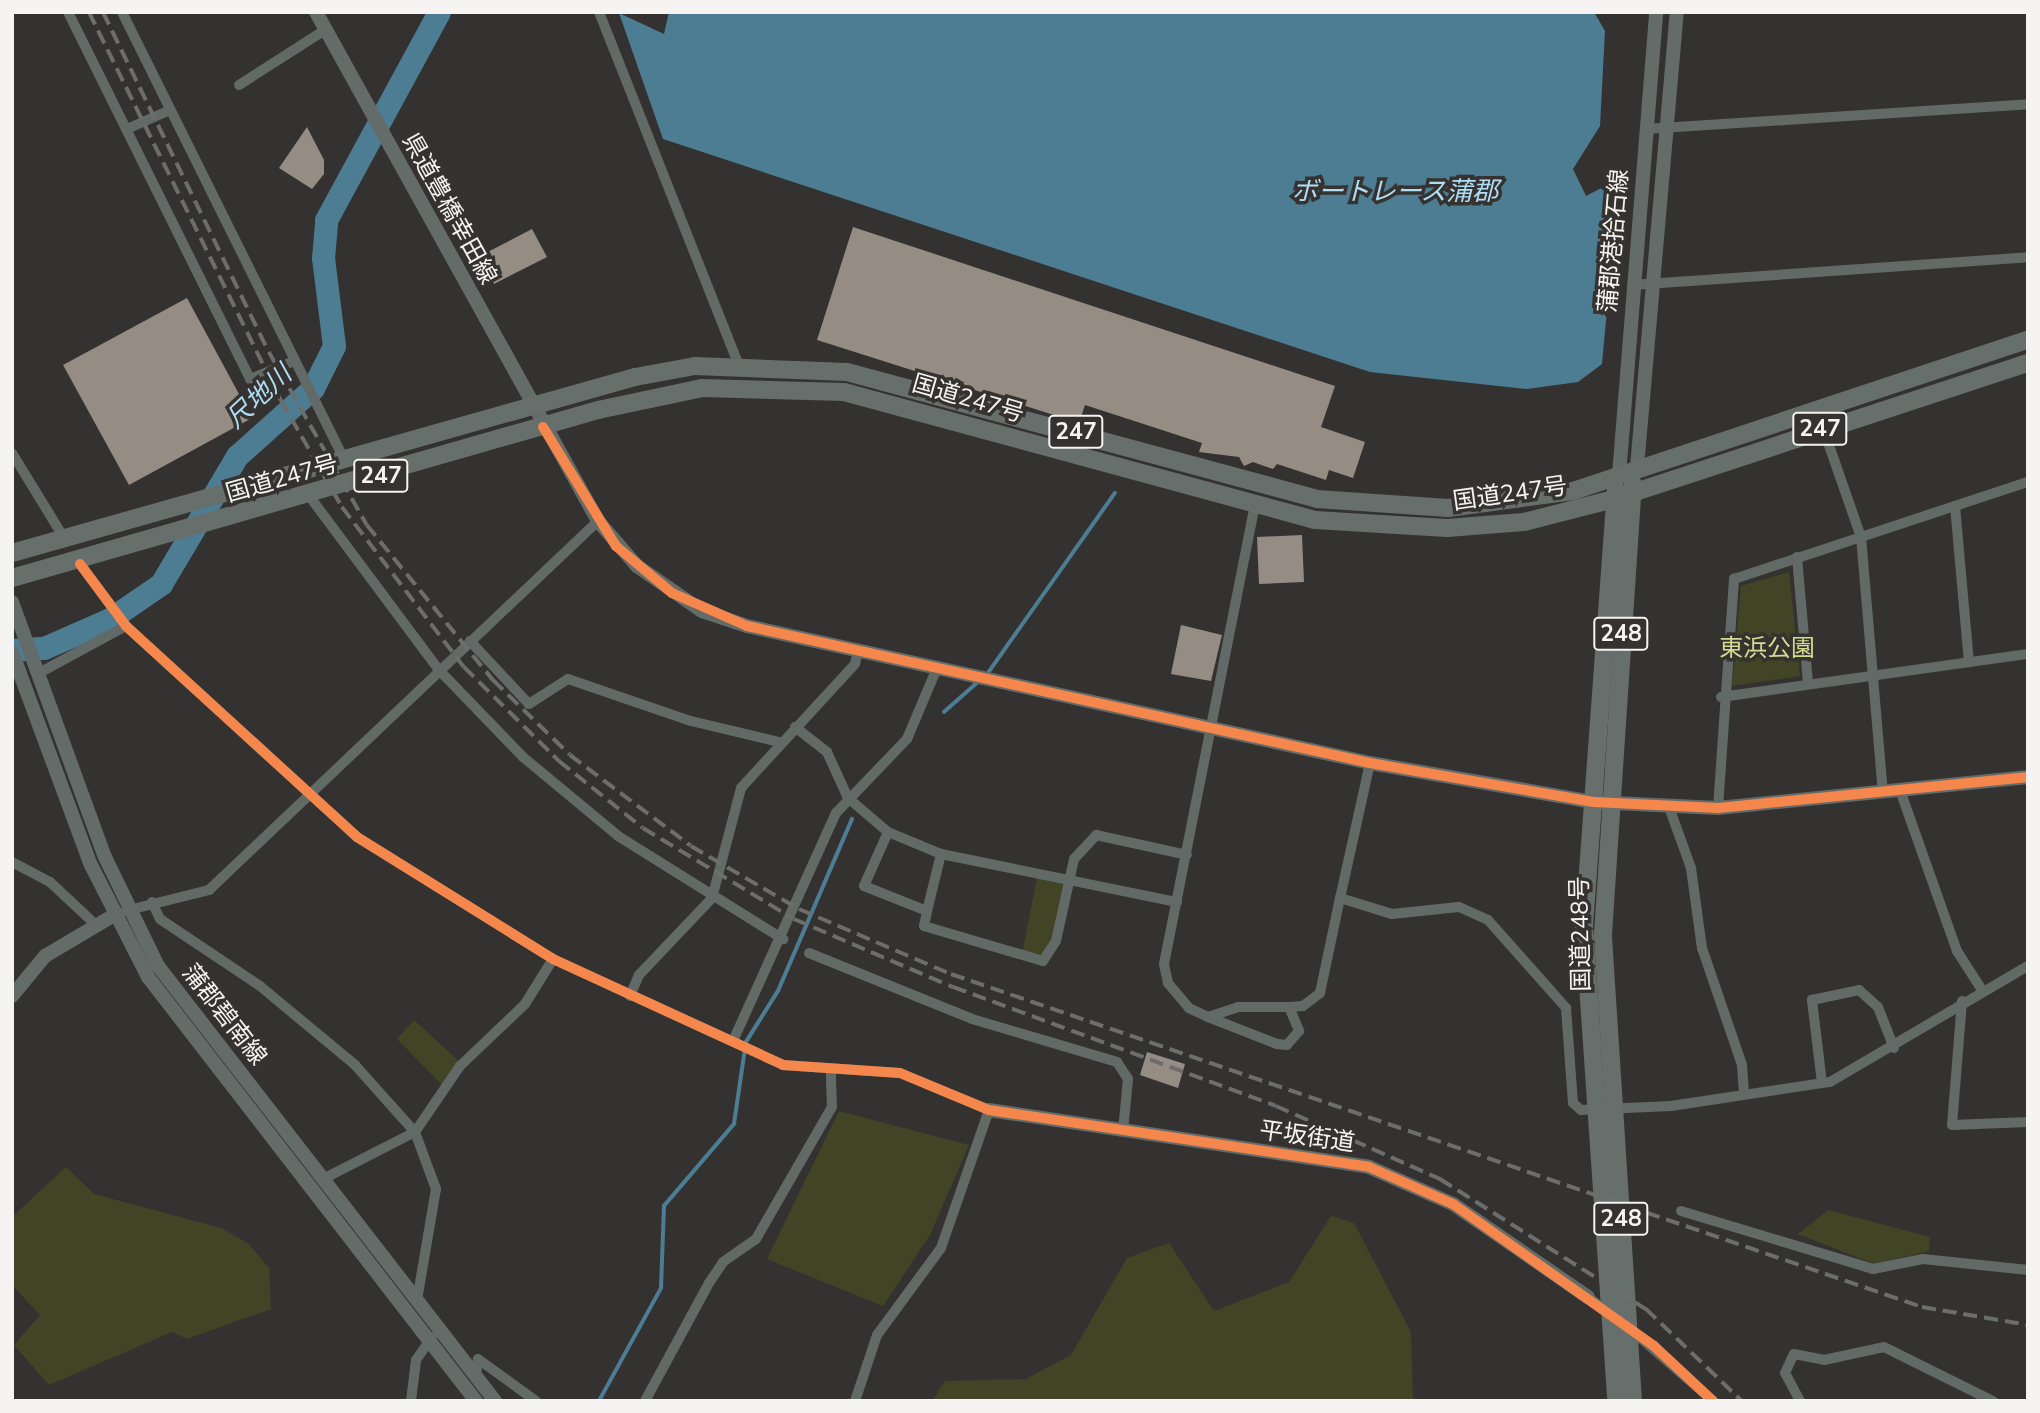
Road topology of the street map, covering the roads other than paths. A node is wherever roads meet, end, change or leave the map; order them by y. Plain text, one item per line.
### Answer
1 (68, 12) edge
2 (122, 12) edge
3 (316, 12) edge
4 (599, 12) edge
5 (1656, 12) edge
6 (1677, 12) edge
7 (325, 30) junction
8 (239, 85) dead end
9 (2028, 104) edge
10 (170, 110) junction
11 (1667, 127) junction
12 (1646, 129) junction
13 (127, 130) junction
14 (2028, 257) edge
15 (1632, 285) junction
16 (1653, 288) junction
17 (2028, 340) edge
18 (294, 361) junction
19 (2028, 363) edge
20 (739, 365) junction
21 (533, 406) junction
22 (543, 427) junction
23 (1823, 428) junction
24 (12, 453) edge
25 (345, 461) junction
26 (1637, 467) junction
27 (1619, 475) junction
28 (2028, 482) edge
29 (1631, 492) junction
30 (310, 497) junction
31 (1614, 499) junction
32 (1255, 506) junction
33 (1955, 506) junction
34 (598, 521) junction
35 (1861, 537) junction
36 (66, 541) junction
37 (12, 552) edge
38 (1797, 557) junction
39 (80, 564) junction
40 (12, 578) edge
41 (12, 602) edge
42 (125, 624) junction
43 (470, 641) junction
44 (858, 651) junction
45 (2028, 654) edge
46 (13, 655) edge
47 (1969, 662) junction
48 (937, 667) junction
49 (439, 670) junction
50 (38, 673) junction
51 (1874, 675) junction
52 (1808, 683) junction
53 (18, 685) edge
54 (1721, 697) junction
55 (1209, 724) junction
56 (795, 727) junction
57 (779, 742) junction
58 (1370, 763) junction
59 (2028, 777) edge
60 (1883, 793) junction
61 (1901, 793) junction
62 (306, 794) junction
63 (848, 798) junction
64 (1602, 801) junction
65 (1669, 807) junction
66 (1718, 808) junction
67 (888, 832) junction
68 (941, 854) junction
69 (1187, 855) junction
70 (12, 862) edge
71 (1071, 880) junction
72 (712, 898) junction
73 (1340, 898) junction
74 (152, 902) junction
75 (1177, 902) junction
76 (927, 911) junction
77 (121, 913) junction
78 (96, 924) junction
79 (783, 939) junction
80 (809, 953) dead end
81 (553, 960) junction
82 (2028, 966) edge
83 (1982, 990) junction
84 (12, 996) edge
85 (630, 996) junction
86 (1962, 1001) junction
87 (1289, 1007) junction
88 (1208, 1017) junction
89 (737, 1043) junction
90 (1894, 1048) junction
91 (831, 1070) junction
92 (1822, 1083) junction
93 (1744, 1093) junction
94 (1605, 1098) junction
95 (989, 1110) junction
96 (2028, 1122) edge
97 (1123, 1131) junction
98 (415, 1132) junction
99 (323, 1179) junction
100 (1681, 1211) dead end
101 (2028, 1270) edge
102 (1588, 1297) joint
103 (416, 1300) junction
104 (434, 1334) junction
105 (476, 1376) junction
106 (411, 1401) edge
107 (476, 1401) edge
108 (495, 1401) edge
109 (536, 1401) edge
110 (645, 1401) edge
111 (855, 1401) edge
112 (1616, 1401) edge
113 (1633, 1401) edge
114 (1713, 1401) edge
115 (1800, 1401) edge
116 (1993, 1401) edge

1 - 13 street
2 - 10 street
3 - 7 main road, 県道豊橋幸田線
4 - 20 street
5 - 12 main road, 蒲郡港拾石線
6 - 11 main road, 蒲郡港拾石線
7 - 8 street
7 - 21 main road, 県道豊橋幸田線
9 - 11 street
10 - 13 street
10 - 18 street
11 - 12 street
11 - 16 main road, 蒲郡港拾石線
12 - 15 main road, 蒲郡港拾石線
13 - 18 street
14 - 16 street
15 - 16 street
15 - 27 main road, 蒲郡港拾石線
16 - 26 main road, 蒲郡港拾石線
17 - 26 highway, 国道247号 / 247
18 - 25 street
19 - 23 highway, 国道247号 / 247
20 - 21 highway, 国道247号 / 247
20 - 27 highway, 国道247号 / 247
21 - 22 main road, 県道豊橋幸田線
21 - 25 highway, 国道247号 / 247
22 - 30 highway, 国道247号 / 247
22 - 32 highway, 国道247号 / 247
22 - 34 main road, 県道豊橋幸田線
23 - 29 highway, 国道247号 / 247
23 - 35 street
24 - 36 street
25 - 36 highway, 国道247号 / 247
26 - 27 highway, 国道247号 / 247
26 - 29 highway, 国道248号 / 248
27 - 31 highway, 国道248号 / 248
28 - 33 street
29 - 31 highway, 国道247号 / 247
29 - 64 highway, 国道248号 / 248
30 - 39 highway, 国道247号 / 247
30 - 49 street
31 - 32 highway, 国道247号 / 247
31 - 64 highway, 国道248号 / 248
32 - 55 street
33 - 35 street
33 - 47 street
34 - 43 street
34 - 44 main road, 県道豊橋幸田線
35 - 38 street
35 - 51 street
36 - 37 highway, 国道247号 / 247
38 - 52 street
38 - 54 street
39 - 40 highway, 国道247号 / 247
39 - 42 street, 平坂街道
41 - 50 main road, 蒲郡碧南線
42 - 50 street
42 - 62 street, 平坂街道
43 - 49 street
43 - 57 street
44 - 48 main road, 県道豊橋幸田線
44 - 56 street
45 - 47 street
46 - 53 main road, 蒲郡碧南線
47 - 51 street
48 - 55 main road, 県道豊橋幸田線
48 - 63 street
49 - 62 street
49 - 72 street
50 - 77 main road, 蒲郡碧南線
51 - 52 street
51 - 60 street
52 - 54 street
53 - 77 main road, 蒲郡碧南線
54 - 66 street
55 - 58 main road, 県道豊橋幸田線
55 - 69 street
56 - 57 street
56 - 63 street
57 - 72 street
58 - 64 main road, 県道豊橋幸田線
58 - 73 street
59 - 61 main road, 県道豊橋幸田線
60 - 61 main road, 県道豊橋幸田線
60 - 66 main road, 県道豊橋幸田線
61 - 83 street
62 - 74 street
62 - 81 street, 平坂街道
63 - 67 street
63 - 79 street
64 - 65 main road, 県道豊橋幸田線
64 - 94 highway, 国道248号 / 248
65 - 66 main road, 県道豊橋幸田線
65 - 93 street
67 - 68 street
67 - 76 street
68 - 71 street
68 - 76 street
69 - 71 street
69 - 75 street
70 - 78 street
71 - 75 street
71 - 76 street
72 - 79 street
72 - 85 street
73 - 87 street
73 - 93 street
74 - 77 street
74 - 98 street
75 - 88 street
77 - 78 main road
77 - 99 main road, 蒲郡碧南線
77 - 104 main road, 蒲郡碧南線
78 - 84 main road
79 - 89 street
80 - 97 street
81 - 85 street, 平坂街道
81 - 98 street
82 - 83 street
83 - 86 street
85 - 89 street, 平坂街道
86 - 90 street
86 - 96 street
87 - 88 street
87 - 88 street
89 - 91 street, 平坂街道
90 - 92 street
90 - 92 street
91 - 95 street, 平坂街道
91 - 110 street
92 - 93 street
94 - 112 highway, 国道248号 / 248
94 - 113 highway, 国道248号 / 248
95 - 97 main road, 平坂街道
95 - 111 street
97 - 102 main road, 平坂街道
98 - 99 street
98 - 103 street
99 - 103 main road, 蒲郡碧南線
100 - 101 street
102 - 114 street, 平坂街道
103 - 104 main road, 蒲郡碧南線
104 - 105 main road, 蒲郡碧南線
104 - 106 street
104 - 107 main road, 蒲郡碧南線
105 - 108 main road, 蒲郡碧南線
105 - 109 street
115 - 116 street

